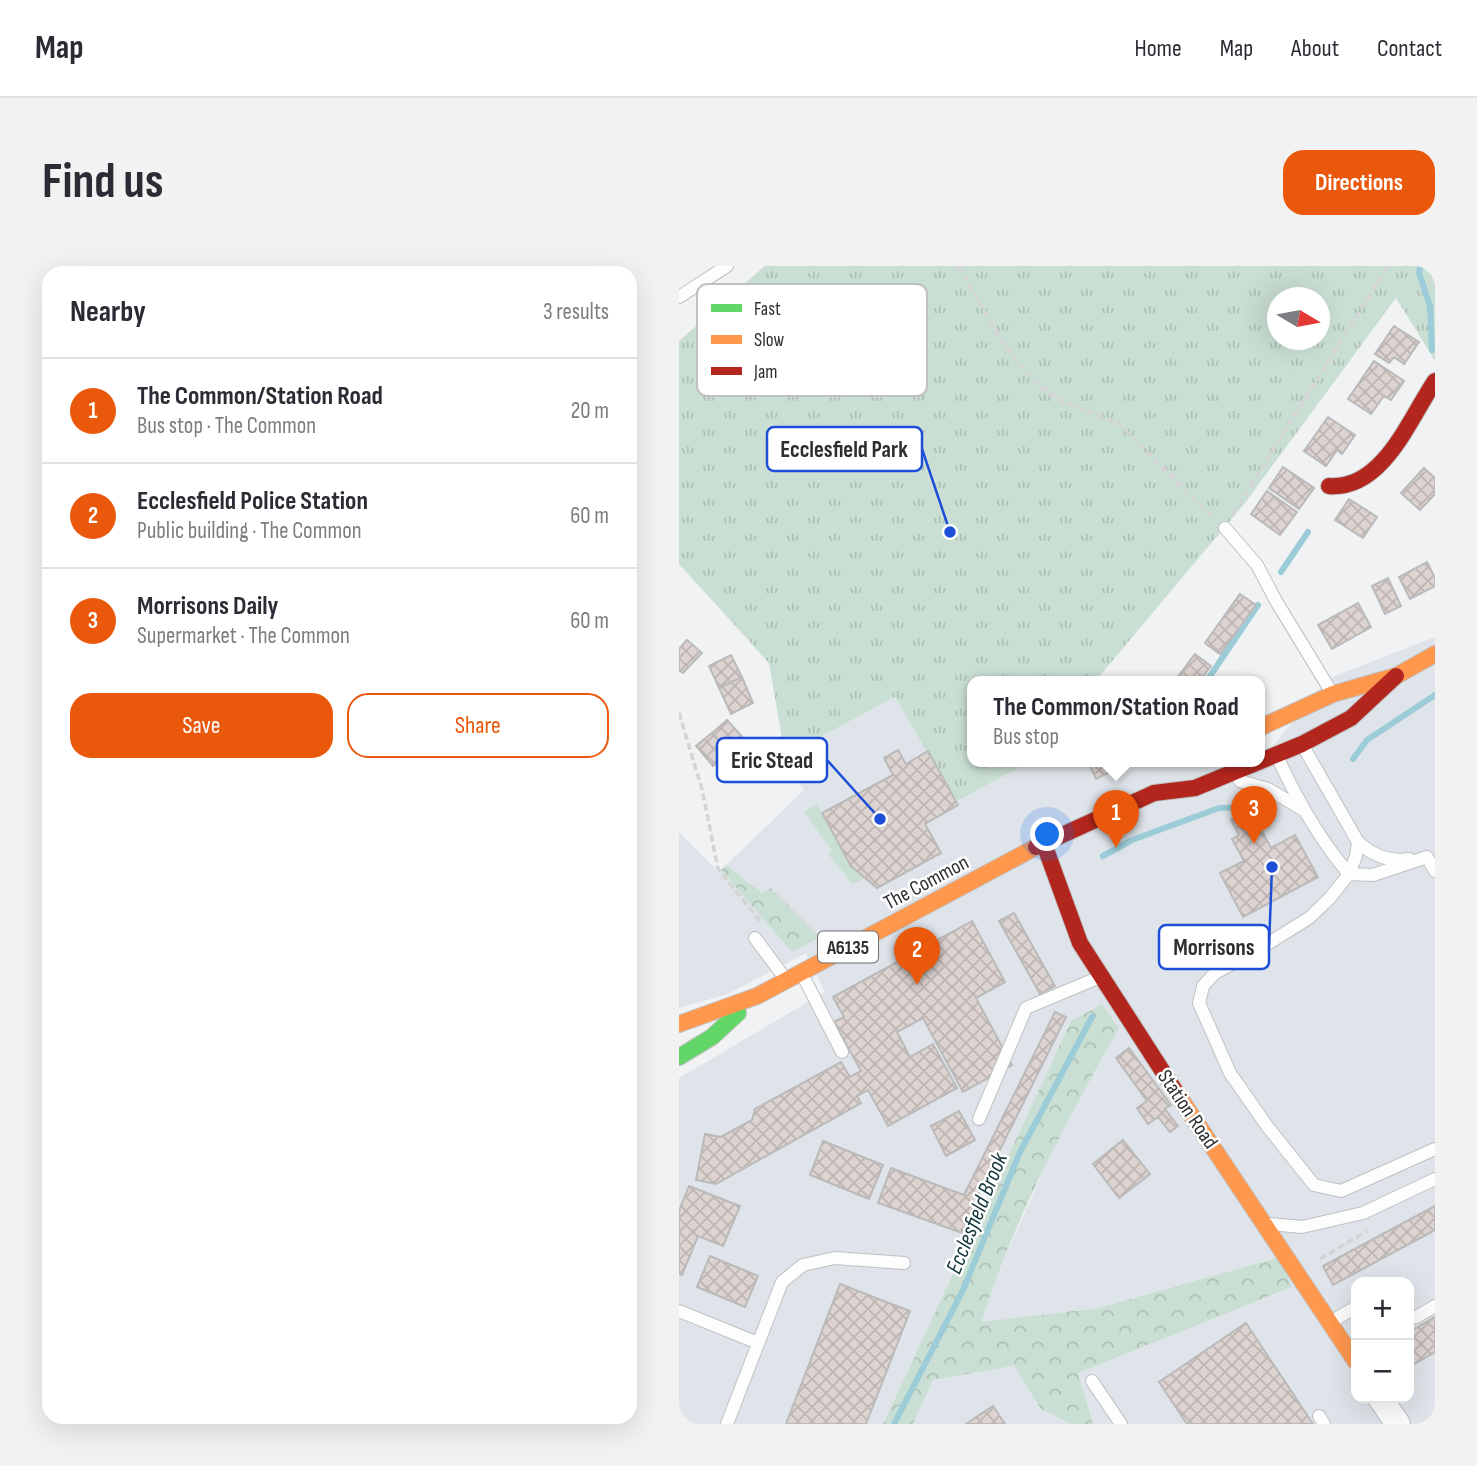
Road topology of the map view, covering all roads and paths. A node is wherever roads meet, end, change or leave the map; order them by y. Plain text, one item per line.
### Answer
1 (726, 266) edge
2 (958, 266) edge
3 (1388, 266) edge
4 (699, 284) edge
5 (697, 285) edge
6 (679, 297) edge
7 (1435, 381) edge
8 (1329, 485) dead end
9 (1224, 528) junction
10 (1435, 654) edge
11 (1397, 676) junction
12 (1342, 706) junction
13 (679, 713) edge
14 (1265, 727) edge
15 (1292, 729) junction
16 (1265, 734) edge
17 (1277, 756) junction
18 (1265, 761) edge
19 (1249, 767) edge
20 (1172, 776) dead end
21 (1224, 777) junction
22 (1154, 793) junction
23 (1305, 811) junction
24 (1358, 842) junction
25 (1044, 844) junction
26 (1427, 857) junction
27 (1435, 871) edge
28 (1349, 874) junction
29 (768, 931) dead end
30 (755, 938) dead end
31 (793, 976) junction
32 (1100, 976) junction
33 (757, 996) junction
34 (679, 1024) edge
35 (842, 1052) dead end
36 (679, 1058) edge
37 (979, 1119) dead end
38 (1435, 1149) edge
39 (1435, 1179) edge
40 (1265, 1224) junction
41 (904, 1263) dead end
42 (1435, 1306) edge
43 (1351, 1310) edge
44 (679, 1311) edge
45 (1414, 1317) edge
46 (1329, 1323) junction
47 (758, 1343) junction
48 (1351, 1355) edge
49 (1092, 1381) dead end
50 (1383, 1403) edge
51 (727, 1424) edge
52 (1121, 1424) edge
53 (1398, 1424) edge

1 - 4 lane
2 - 9 path
3 - 9 path
5 - 6 lane
7 - 8 main road
9 - 12 lane
10 - 11 main road, The Common / A6135
11 - 12 main road, The Common / A6135
11 - 12 main road, The Common / A6135
12 - 15 main road, The Common / A6135
12 - 15 main road, The Common / A6135
13 - 29 path
14 - 15 main road, The Common / A6135
15 - 17 main road, The Common / A6135
15 - 24 lane
16 - 17 lane
17 - 18 main road, The Common / A6135
17 - 23 lane
19 - 21 main road, The Common / A6135
20 - 22 main road, The Common / A6135
21 - 22 main road, The Common / A6135
21 - 23 lane
22 - 25 main road, The Common / A6135
23 - 28 lane
24 - 26 lane
24 - 28 lane
25 - 31 main road, The Common / A6135
25 - 32 main road, Station Road
26 - 27 lane
26 - 28 lane
28 - 38 lane
30 - 31 lane
31 - 33 main road, The Common / A6135
31 - 35 lane
32 - 37 lane
32 - 40 main road, Station Road
33 - 34 main road, The Common / A6135
33 - 36 main road
39 - 40 lane
40 - 46 main road, Station Road
41 - 47 lane
42 - 45 lane
43 - 46 lane
44 - 47 lane
46 - 48 main road, Station Road
47 - 51 lane
49 - 52 lane
50 - 53 street

